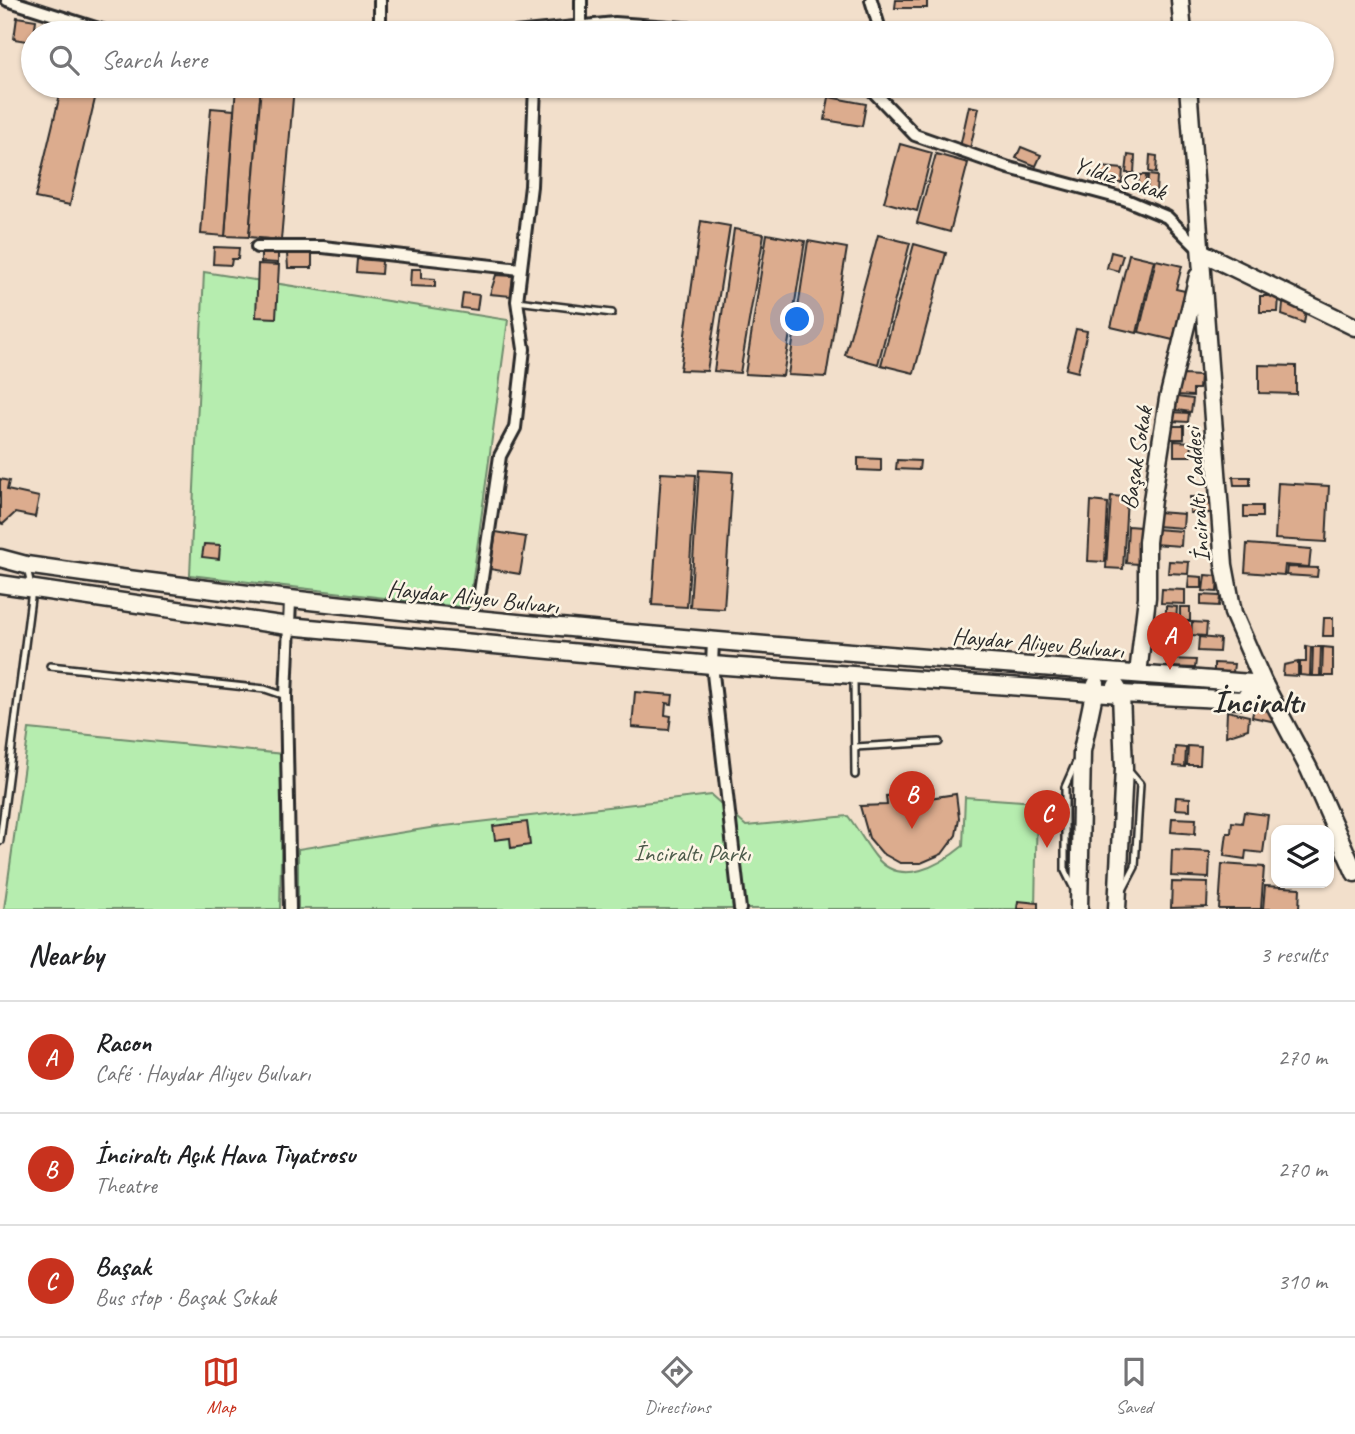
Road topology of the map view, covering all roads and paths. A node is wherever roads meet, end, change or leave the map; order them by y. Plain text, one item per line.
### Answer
1 (7, 0) edge
2 (380, 0) edge
3 (582, 0) edge
4 (871, 0) edge
5 (1180, 0) edge
6 (73, 21) edge
7 (379, 21) edge
8 (581, 21) edge
9 (877, 21) edge
10 (1182, 21) edge
11 (535, 98) edge
12 (1189, 98) edge
13 (880, 99) edge
14 (257, 247) dead end
15 (1203, 253) junction
16 (520, 269) junction
17 (517, 301) junction
18 (612, 313) dead end
19 (1355, 327) edge
20 (2, 559) edge
21 (26, 565) junction
22 (0, 584) edge
23 (32, 590) junction
24 (480, 592) dead end
25 (290, 601) junction
26 (288, 626) junction
27 (713, 641) junction
28 (855, 652) junction
29 (50, 666) dead end
30 (712, 666) junction
31 (1105, 670) junction
32 (1138, 674) junction
33 (854, 676) junction
34 (1264, 684) junction
35 (1093, 692) junction
36 (1121, 694) junction
37 (286, 696) junction
38 (939, 742) dead end
39 (855, 747) junction
40 (855, 775) dead end
41 (0, 841) edge
42 (1355, 873) edge
43 (1079, 902) edge
44 (1118, 902) edge
45 (290, 909) edge
46 (740, 909) edge

1 - 6 street
2 - 7 street
3 - 8 street
4 - 9 street
5 - 10 main road
11 - 16 street
12 - 15 main road, İnciraltı Caddesi
13 - 15 street, Yıldız Sokak
14 - 16 street
15 - 19 main road, Yıldız Sokak
15 - 32 main road, Başak Sokak
15 - 34 main road, İnciraltı Caddesi
16 - 17 street
17 - 18 lane
17 - 24 street
20 - 21 main road, Haydar Aliyev Bulvarı
21 - 23 lane
21 - 25 main road, Haydar Aliyev Bulvarı
22 - 23 main road, Haydar Aliyev Bulvarı
23 - 26 main road, Haydar Aliyev Bulvarı
23 - 41 lane
25 - 26 street
25 - 27 main road, Haydar Aliyev Bulvarı
26 - 30 main road, Haydar Aliyev Bulvarı
26 - 37 street
27 - 28 main road, Haydar Aliyev Bulvarı
27 - 30 street
28 - 31 main road, Haydar Aliyev Bulvarı
28 - 33 street
29 - 37 lane
30 - 33 main road, Haydar Aliyev Bulvarı
30 - 46 street
31 - 32 main road, Haydar Aliyev Bulvarı
31 - 35 main road
31 - 36 main road
32 - 34 main road, Haydar Aliyev Bulvarı
33 - 35 main road, Haydar Aliyev Bulvarı
33 - 39 lane
34 - 36 main road, Haydar Aliyev Bulvarı
34 - 42 main road, İnciraltı Caddesi
35 - 36 main road, Haydar Aliyev Bulvarı
35 - 43 main road
36 - 44 main road
37 - 45 street
38 - 39 lane
39 - 40 lane

